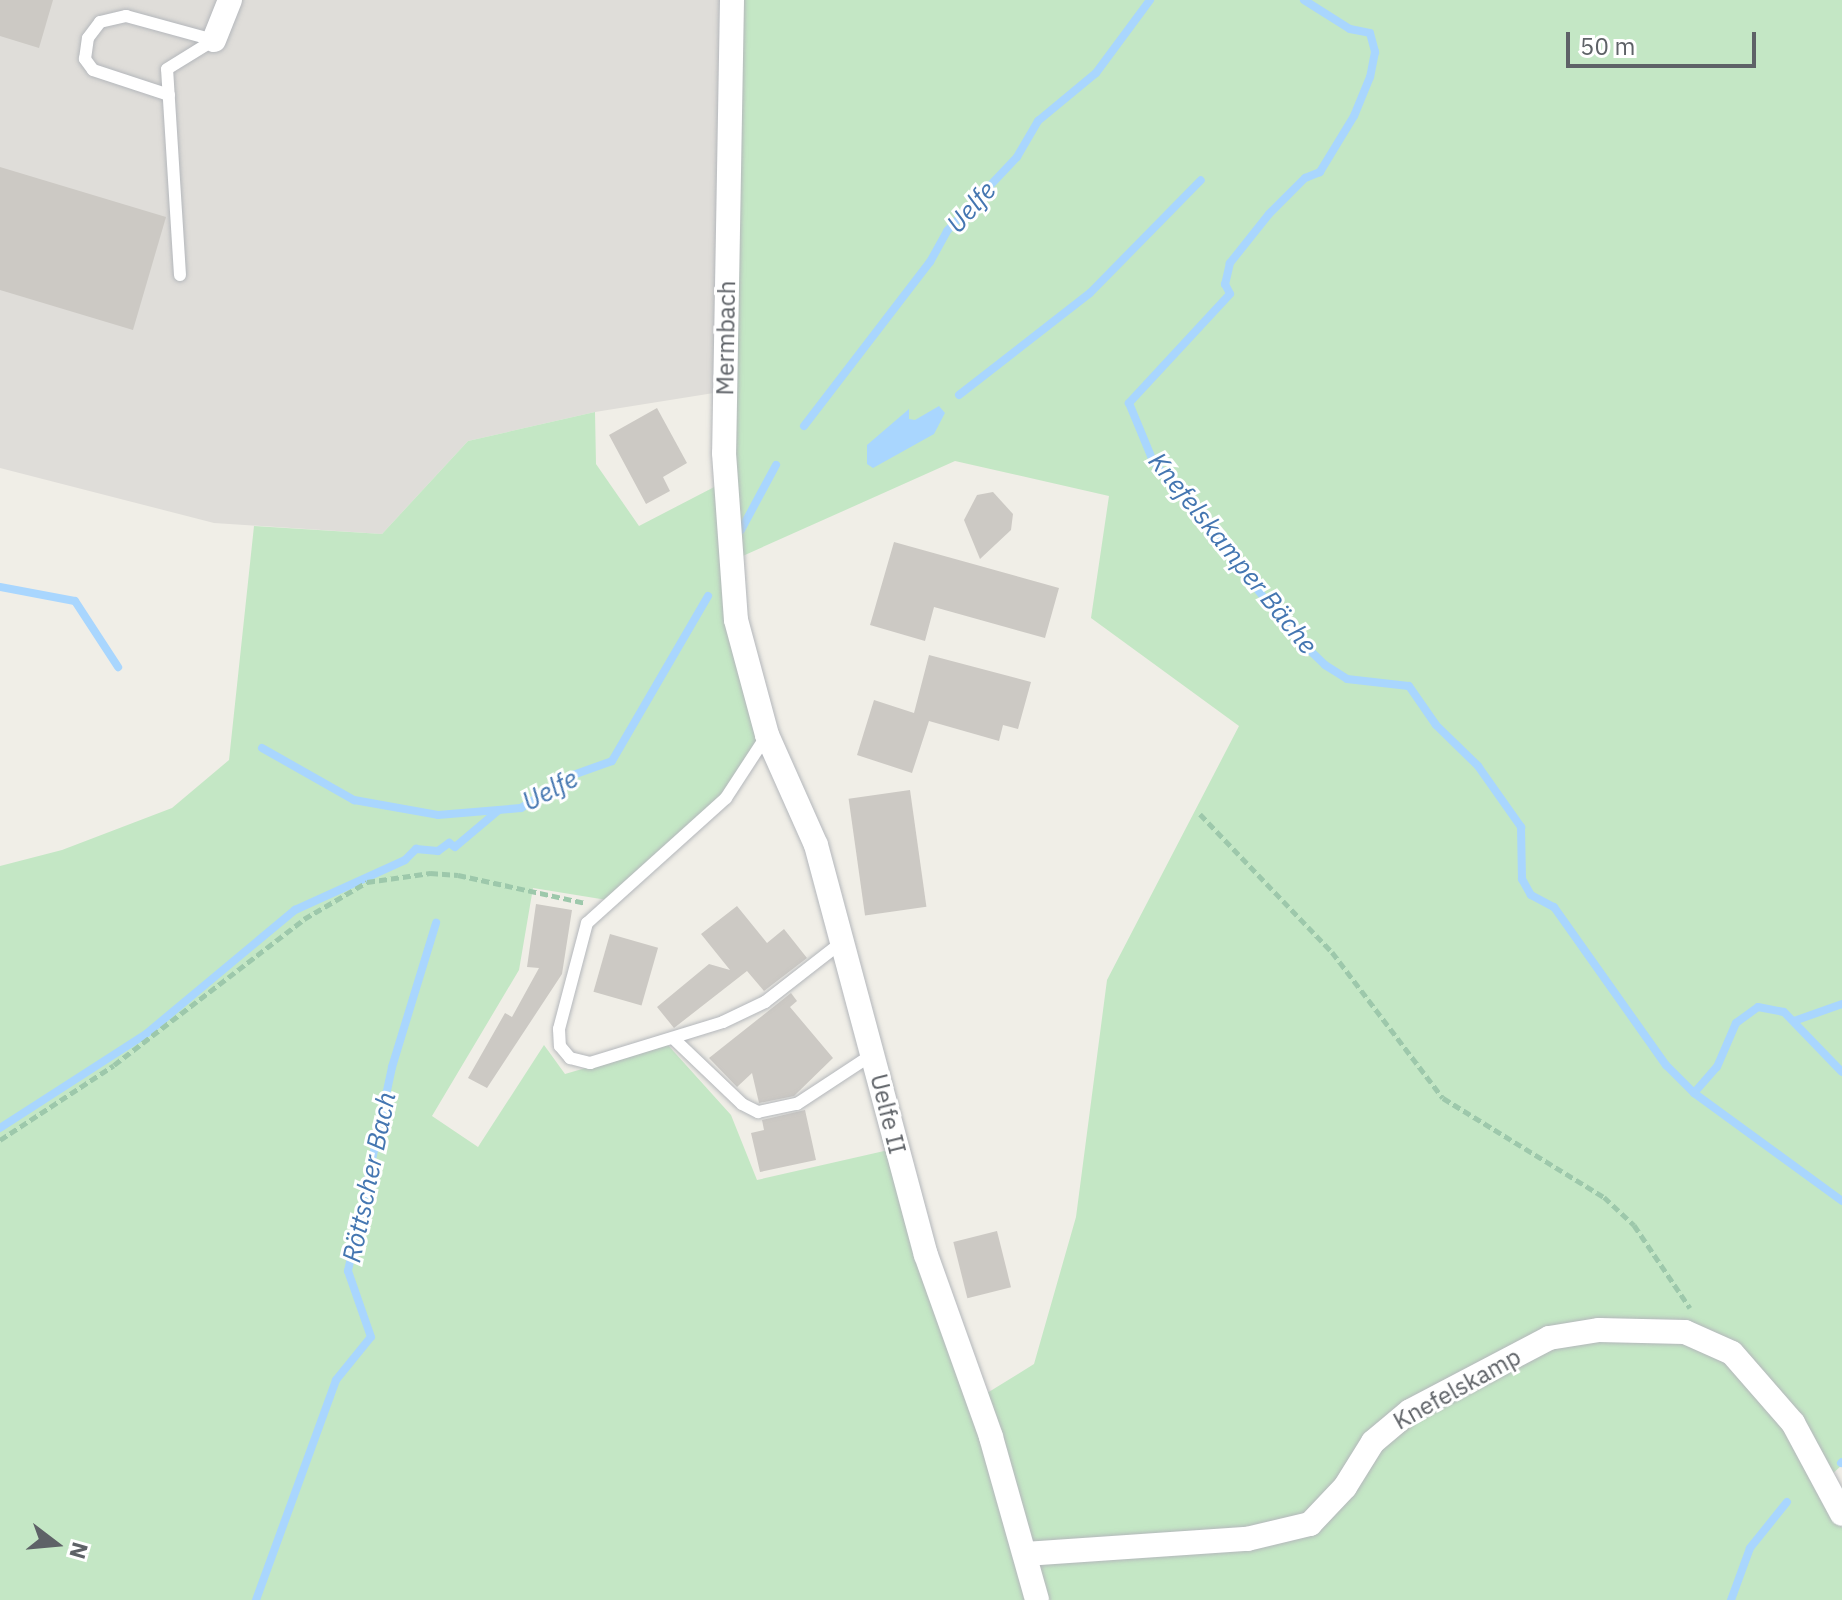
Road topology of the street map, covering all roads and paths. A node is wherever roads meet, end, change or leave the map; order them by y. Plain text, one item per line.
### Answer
1 (230, 0) edge
2 (732, 0) edge
3 (214, 40) junction
4 (169, 95) junction
5 (180, 275) dead end
6 (748, 674) joint
7 (767, 735) junction
8 (1200, 814) dead end
9 (607, 907) junction
10 (842, 942) junction
11 (674, 1039) junction
12 (873, 1054) junction
13 (0, 1140) edge
14 (1702, 1339) junction
15 (1842, 1514) edge
16 (1025, 1554) junction
17 (1037, 1600) edge

1 - 3 street
2 - 6 street, Mermbach
3 - 4 lane
3 - 4 lane
4 - 5 lane
6 - 7 street, Uelfe II
7 - 9 lane
7 - 10 street, Uelfe II
8 - 14 path
9 - 11 lane
9 - 13 path
10 - 11 lane
10 - 12 street, Uelfe II
11 - 12 lane
12 - 16 street, Uelfe II
14 - 15 street, Knefelskamp
14 - 16 street, Knefelskamp
16 - 17 street, Uelfe II

